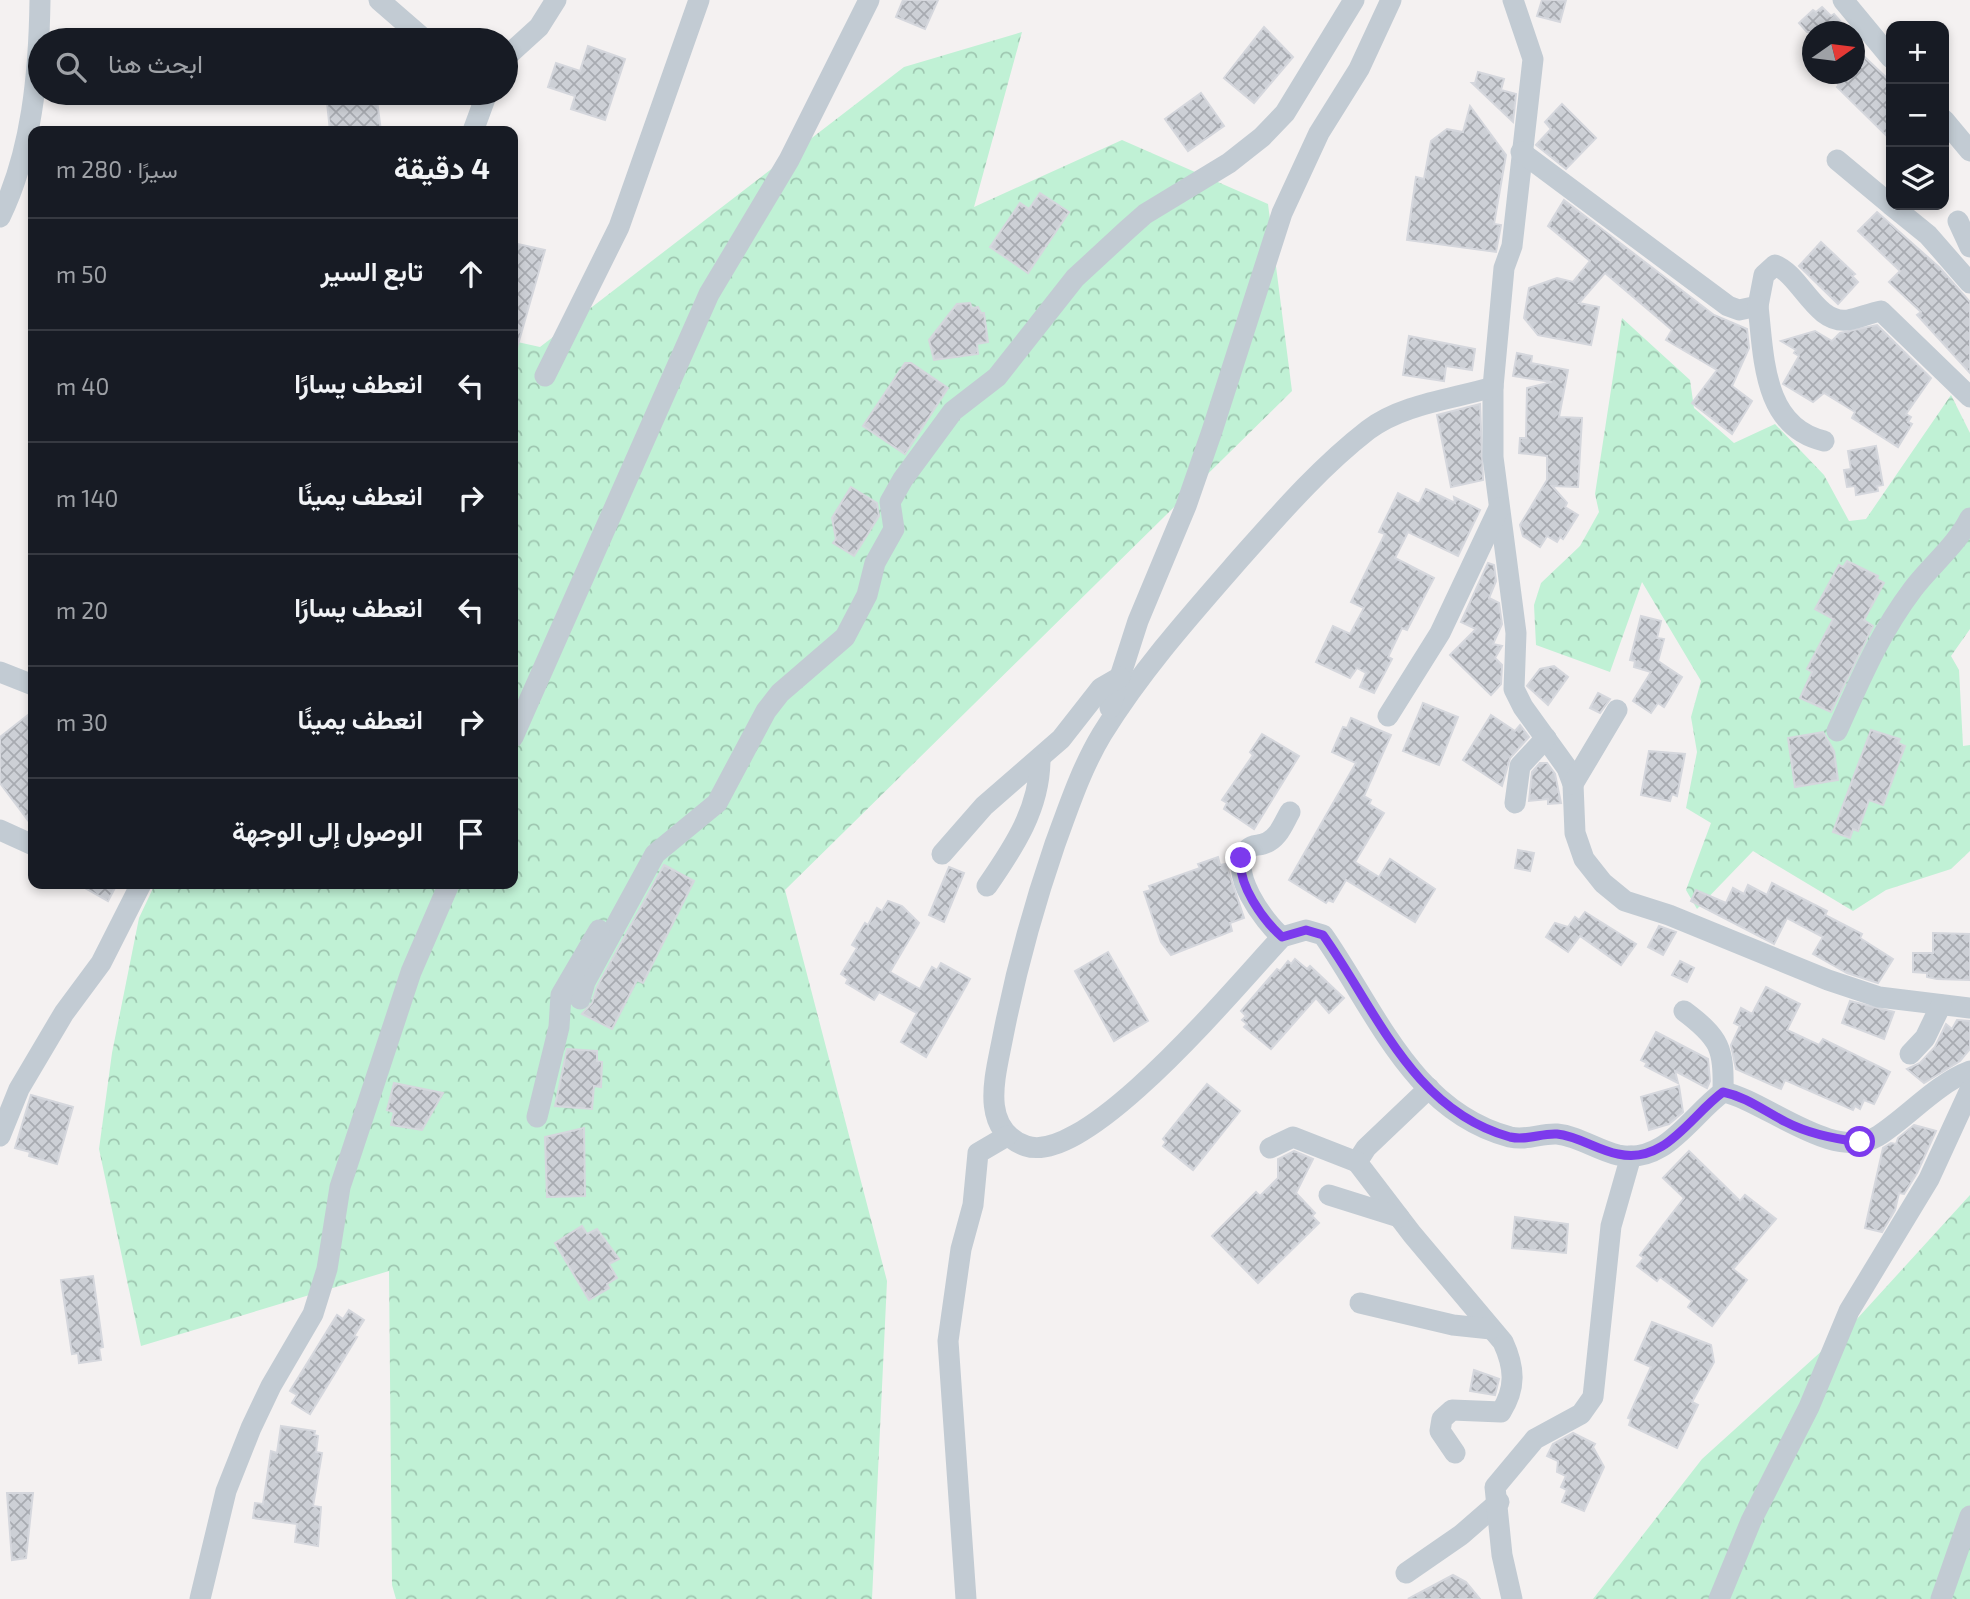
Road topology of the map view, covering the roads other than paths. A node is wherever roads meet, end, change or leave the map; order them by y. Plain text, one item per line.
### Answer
1 (40, 0) edge
2 (379, 0) edge
3 (556, 0) edge
4 (699, 0) edge
5 (869, 0) edge
6 (1354, 0) edge
7 (1391, 0) edge
8 (1513, 0) edge
9 (1843, 0) edge
10 (40, 28) edge
11 (411, 28) edge
12 (518, 46) edge
13 (1886, 52) edge
14 (32, 105) edge
15 (483, 105) edge
16 (475, 126) edge
17 (1949, 126) edge
18 (1970, 151) edge
19 (1521, 152) junction
20 (1837, 160) dead end
21 (1886, 201) edge
22 (1897, 210) edge
23 (0, 218) edge
24 (1958, 221) dead end
25 (1970, 247) edge
26 (1970, 284) edge
27 (1758, 306) junction
28 (545, 376) dead end
29 (1493, 387) junction
30 (1970, 397) edge
31 (1824, 440) dead end
32 (1499, 508) junction
33 (1970, 518) edge
34 (0, 672) edge
35 (1120, 677) junction
36 (28, 683) edge
37 (1617, 710) dead end
38 (1388, 716) dead end
39 (518, 726) edge
40 (1837, 731) dead end
41 (1101, 736) junction
42 (1546, 738) junction
43 (1040, 759) junction
44 (1573, 784) junction
45 (1515, 803) dead end
46 (1290, 812) dead end
47 (0, 830) edge
48 (28, 843) edge
49 (942, 854) dead end
50 (641, 876) junction
51 (987, 886) dead end
52 (139, 889) edge
53 (447, 889) edge
54 (1282, 937) junction
55 (580, 999) dead end
56 (1941, 1005) junction
57 (1970, 1008) edge
58 (1684, 1011) dead end
59 (1910, 1054) dead end
60 (1970, 1071) edge
61 (1429, 1088) junction
62 (1970, 1090) edge
63 (1723, 1092) junction
64 (537, 1117) dead end
65 (0, 1136) edge
66 (1007, 1136) junction
67 (1270, 1148) dead end
68 (1631, 1156) junction
69 (1357, 1162) junction
70 (1329, 1195) dead end
71 (1399, 1217) junction
72 (1360, 1303) dead end
73 (1491, 1329) junction
74 (1455, 1452) dead end
75 (1499, 1502) junction
76 (1970, 1517) edge
77 (1406, 1573) dead end
78 (200, 1599) edge
79 (965, 1599) edge
80 (1512, 1599) edge
81 (1719, 1599) edge
82 (1941, 1599) edge

1 - 10 street
2 - 11 street
3 - 12 street
4 - 28 street
5 - 39 street
6 - 50 street
7 - 35 street
8 - 19 street
9 - 13 street
14 - 23 street
15 - 16 street
17 - 18 street
19 - 27 street
19 - 29 street
20 - 21 street
22 - 26 street
24 - 25 street
27 - 30 street
27 - 31 street
29 - 32 street
29 - 41 street
32 - 38 street
32 - 42 street
33 - 40 street
34 - 36 street
35 - 41 street
35 - 43 street
37 - 44 street
41 - 66 street
42 - 44 street
42 - 45 street
43 - 49 street
43 - 51 street
44 - 56 street
46 - 54 street
47 - 48 street
50 - 55 street
50 - 64 street
52 - 65 street
53 - 78 street
54 - 61 street
54 - 66 street
56 - 57 street
56 - 59 street
58 - 63 street
60 - 63 street
61 - 68 street
61 - 69 street
62 - 81 street
63 - 68 street
66 - 79 street
67 - 69 street
68 - 75 street
69 - 71 street
70 - 71 street
71 - 73 street
72 - 73 street
73 - 74 street
75 - 77 street
75 - 80 street
76 - 82 street

